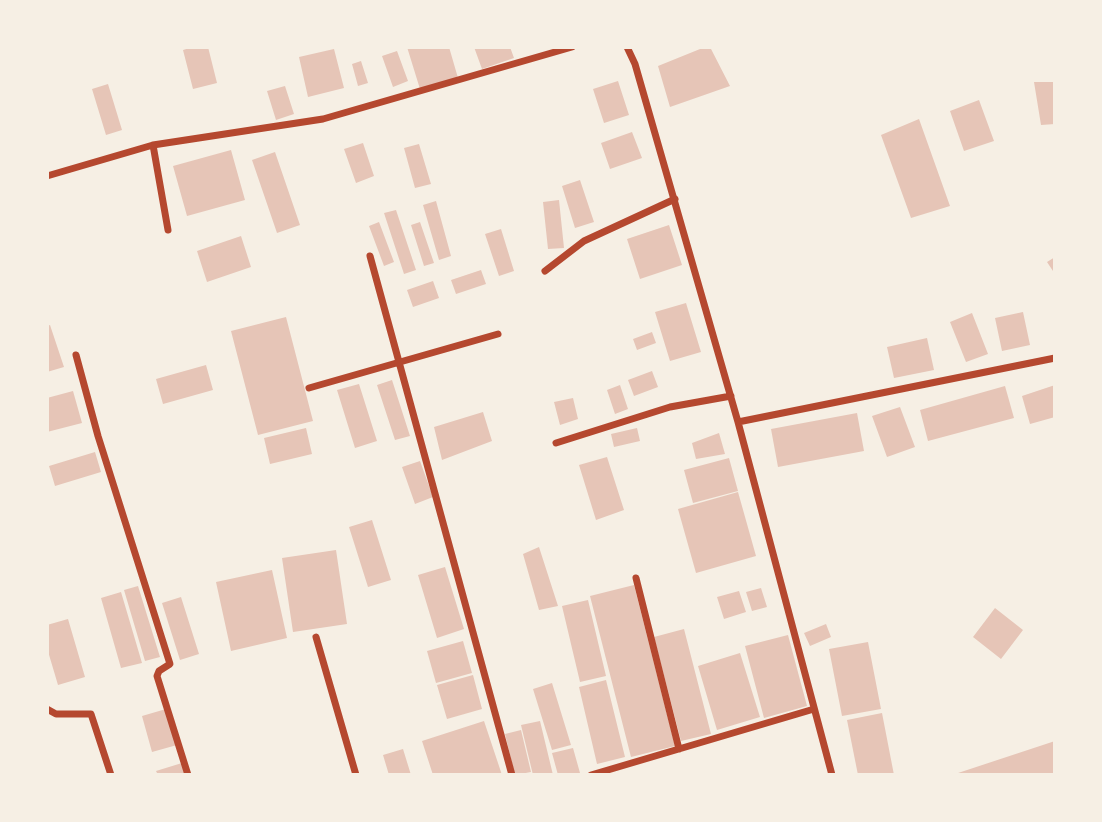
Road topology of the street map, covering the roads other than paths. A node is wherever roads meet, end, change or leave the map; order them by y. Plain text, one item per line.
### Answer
1 (572, 47) edge
2 (627, 47) edge
3 (153, 145) junction
4 (47, 176) edge
5 (674, 199) junction
6 (167, 230) dead end
7 (370, 256) dead end
8 (545, 271) dead end
9 (498, 334) dead end
10 (76, 355) dead end
11 (1055, 358) edge
12 (401, 362) junction
13 (309, 388) dead end
14 (731, 396) junction
15 (738, 422) junction
16 (556, 443) dead end
17 (636, 578) dead end
18 (316, 637) dead end
19 (47, 709) edge
20 (814, 709) junction
21 (679, 749) junction
22 (111, 775) edge
23 (188, 775) edge
24 (356, 775) edge
25 (512, 775) edge
26 (591, 775) edge
27 (832, 775) edge

1 - 3 street
2 - 5 street
3 - 4 street
3 - 6 street
5 - 8 street
5 - 14 street
7 - 12 street
9 - 12 street
10 - 23 street
11 - 15 street
12 - 13 street
12 - 25 street
14 - 15 street
14 - 16 street
15 - 20 street
17 - 21 street
18 - 24 street
19 - 22 street
20 - 21 street
20 - 27 street
21 - 26 street

